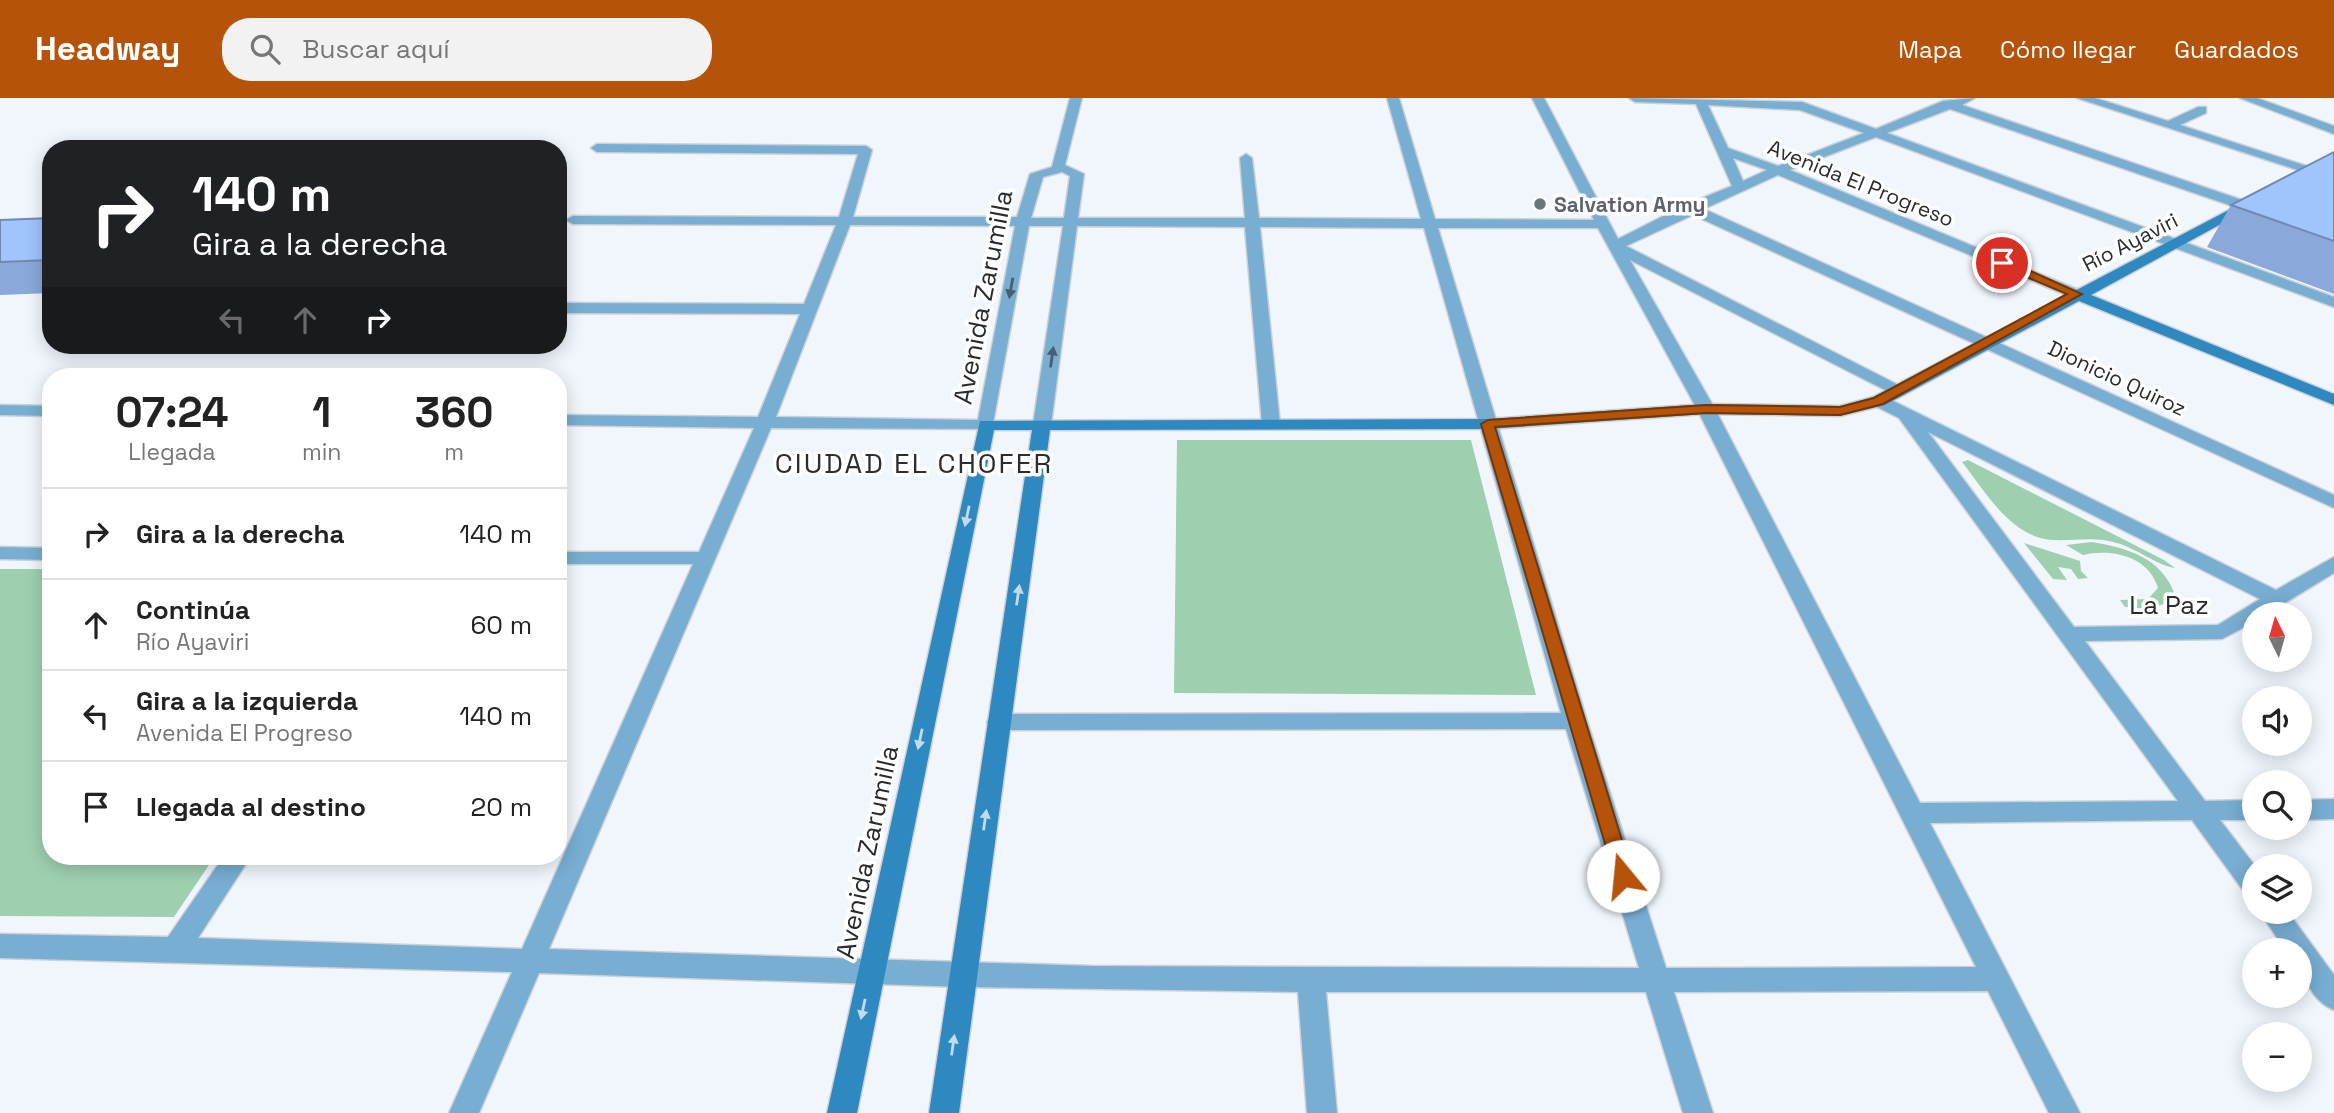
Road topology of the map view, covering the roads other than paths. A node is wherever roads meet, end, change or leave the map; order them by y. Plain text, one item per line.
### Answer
1 (1076, 98) edge
2 (1393, 98) edge
3 (1538, 98) edge
4 (1635, 98) edge
5 (1930, 98) edge
6 (1969, 98) edge
7 (2246, 98) edge
8 (2096, 99) edge
9 (1699, 100) edge
10 (1951, 105) junction
11 (2202, 110) dead end
12 (2169, 125) junction
13 (2334, 130) edge
14 (1876, 133) junction
15 (597, 148) dead end
16 (1722, 150) junction
17 (1246, 158) dead end
18 (2334, 161) edge
19 (1058, 168) junction
20 (1778, 170) junction
21 (2315, 171) junction
22 (2292, 182) edge
23 (1739, 187) junction
24 (1690, 208) junction
25 (573, 220) dead end
26 (1023, 220) junction
27 (845, 221) junction
28 (1071, 221) junction
29 (1254, 223) junction
30 (1429, 224) junction
31 (1603, 225) junction
32 (2176, 242) junction
33 (1614, 246) junction
34 (2076, 294) junction
35 (2334, 302) edge
36 (567, 308) edge
37 (810, 309) junction
38 (1985, 343) junction
39 (1899, 390) junction
40 (2334, 400) edge
41 (1879, 401) junction
42 (1706, 409) junction
43 (0, 410) edge
44 (42, 411) edge
45 (1905, 414) junction
46 (567, 419) edge
47 (765, 422) junction
48 (1271, 424) junction
49 (1488, 424) junction
50 (986, 425) junction
51 (1042, 425) junction
52 (2334, 502) edge
53 (0, 553) edge
54 (42, 554) edge
55 (567, 558) edge
56 (706, 558) junction
57 (2334, 564) edge
58 (2277, 599) junction
59 (2069, 634) junction
60 (1575, 721) junction
61 (999, 722) junction
62 (2334, 809) edge
63 (2242, 810) edge
64 (2312, 810) edge
65 (2201, 811) junction
66 (1912, 813) junction
67 (231, 865) edge
68 (2242, 868) edge
69 (2282, 924) edge
70 (0, 946) edge
71 (176, 948) junction
72 (528, 960) junction
73 (871, 971) junction
74 (963, 975) junction
75 (1311, 979) junction
76 (1656, 979) junction
77 (1997, 979) junction
78 (2334, 997) edge
79 (464, 1113) edge
80 (842, 1113) edge
81 (944, 1113) edge
82 (1322, 1113) edge
83 (1698, 1113) edge
84 (2065, 1113) edge

1 - 19 street
2 - 30 street
3 - 31 street
4 - 9 street
5 - 10 street
6 - 10 street
7 - 13 street
8 - 12 street
9 - 14 street
9 - 16 street
10 - 14 street
10 - 32 street, Río Ayaviri
11 - 12 street
12 - 21 street
14 - 20 street
14 - 32 street
15 - 27 street
16 - 20 street, Avenida El Progreso
16 - 23 street
17 - 29 street
18 - 21 street
19 - 26 street, Avenida Zarumilla
19 - 28 street
20 - 23 street
20 - 34 street, Avenida El Progreso
21 - 22 street
23 - 24 street
24 - 33 street
24 - 38 street, Dionicio Quiroz
25 - 27 street
26 - 27 street
26 - 28 street
26 -> 50 street, Avenida Zarumilla
27 - 37 street
28 - 29 street
51 -> 28 street
29 - 30 street
29 - 48 street
30 - 31 street
30 - 49 street
31 - 33 street
32 - 34 street, Río Ayaviri
32 - 35 street
33 - 39 street
33 - 42 street
34 - 38 street, Río Ayaviri
34 - 40 street, Avenida El Progreso
36 - 37 street
37 - 47 street
38 - 39 street, Río Ayaviri
38 - 52 street, Dionicio Quiroz
39 - 41 street, Río Ayaviri
41 - 42 street, Río Ayaviri
41 - 45 street
42 - 49 street, Río Ayaviri
42 - 66 street
43 - 44 street
45 - 58 street
45 - 59 street
46 - 47 street
47 - 50 street
47 - 56 street
48 - 49 street, Río Ayaviri
48 - 51 street, Río Ayaviri
49 - 60 street
50 - 51 street, Río Ayaviri
50 -> 73 street, Avenida Zarumilla
61 -> 51 street
53 - 54 street
55 - 56 street
56 - 72 street
57 - 58 street, La Paz
58 - 59 street, La Paz
59 - 65 street
60 - 61 street
60 - 76 street
74 -> 61 street
62 - 64 street
63 - 65 street
65 - 66 street
65 - 68 street
66 - 77 street
67 - 71 street
69 - 78 street
70 - 71 street
71 - 72 street
72 - 73 street
72 - 79 street
73 - 74 street
73 -> 80 street, Avenida Zarumilla
74 - 75 street
81 -> 74 street
75 - 76 street
75 - 82 street
76 - 77 street
76 - 83 street
77 - 84 street

